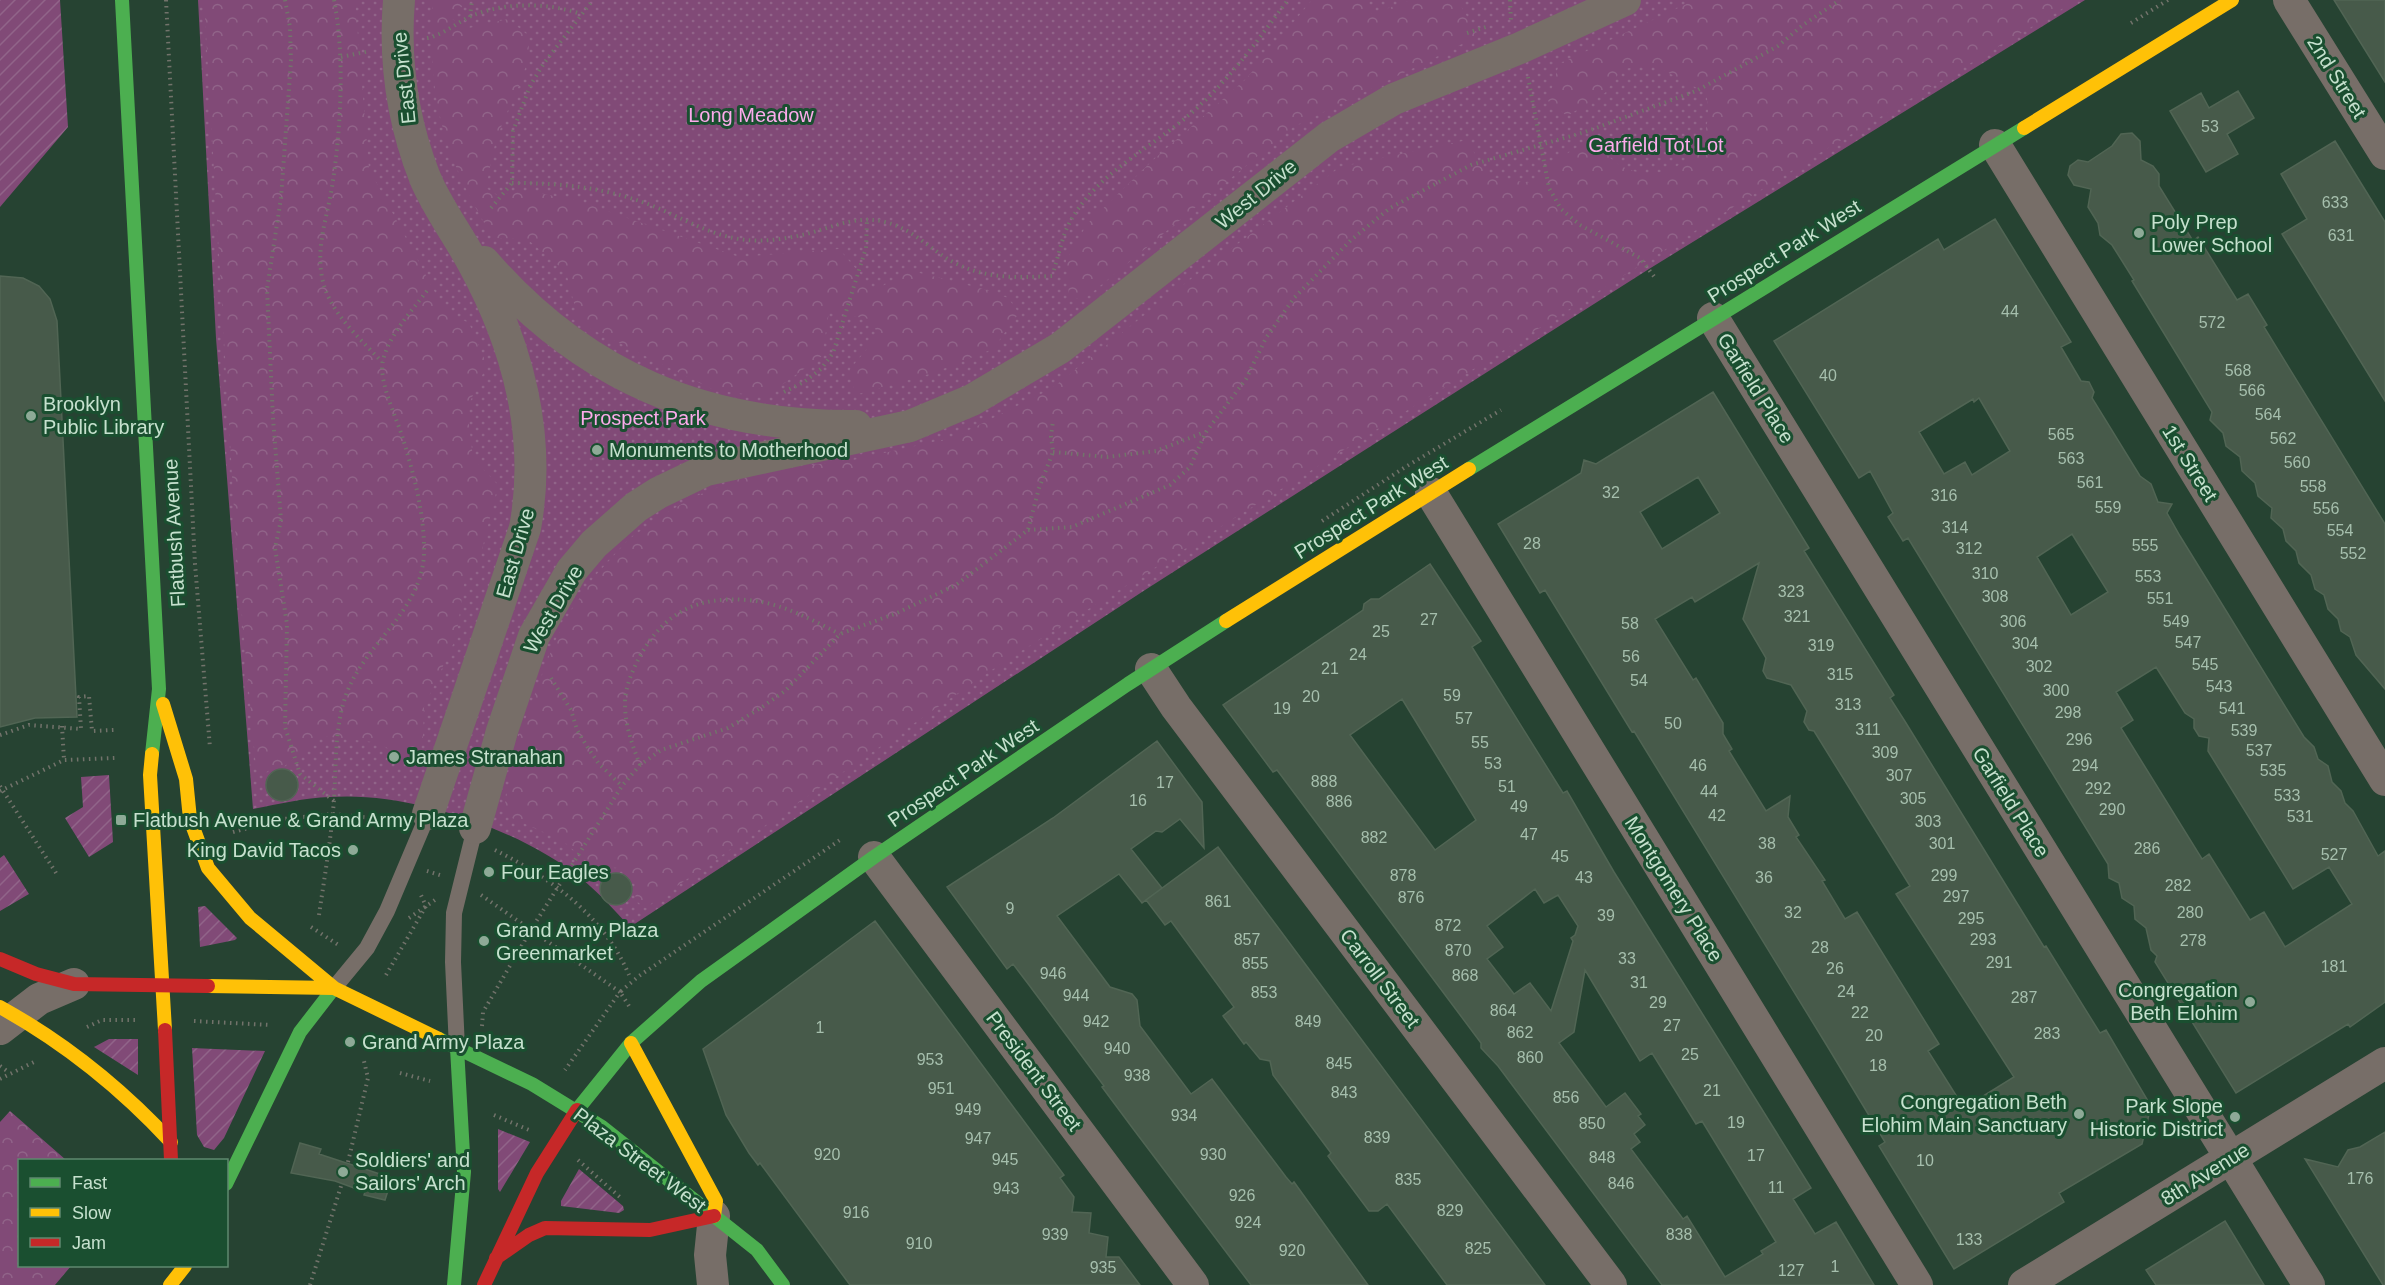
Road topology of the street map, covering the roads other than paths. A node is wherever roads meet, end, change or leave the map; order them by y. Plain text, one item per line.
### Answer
1 (122, 0) edge
2 (399, 0) edge
3 (1625, 0) edge
4 (2232, 0) edge
5 (2289, 0) edge
6 (1995, 145) junction
7 (2385, 154) edge
8 (446, 218) junction
9 (1713, 318) junction
10 (910, 426) junction
11 (1431, 493) junction
12 (1151, 669) junction
13 (159, 688) junction
14 (2385, 780) edge
15 (418, 817) joint
16 (480, 837) joint
17 (874, 857) junction
18 (0, 959) edge
19 (74, 984) junction
20 (164, 985) junction
21 (334, 988) junction
22 (6, 1017) edge
23 (631, 1042) junction
24 (457, 1048) junction
25 (2385, 1063) edge
26 (577, 1110) junction
27 (171, 1142) junction
28 (2231, 1158) junction
29 (171, 1159) edge
30 (228, 1180) edge
31 (714, 1216) junction
32 (496, 1258) junction
33 (184, 1267) edge
34 (170, 1285) edge
35 (454, 1285) edge
36 (484, 1285) edge
37 (713, 1285) edge
38 (783, 1285) edge
39 (1193, 1285) edge
40 (1611, 1285) edge
41 (1917, 1285) edge
42 (2024, 1285) edge
43 (2309, 1285) edge

1 - 13 main road, Flatbush Avenue
2 - 8 street, East Drive
3 - 10 street, West Drive
4 - 6 main road, Prospect Park West
5 - 7 street, 2nd Street
6 - 9 main road, Prospect Park West
6 - 14 street, 1st Street
8 - 10 street, West Drive
8 - 15 street, East Drive
9 - 11 main road, Prospect Park West
9 - 28 street, Garfield Place
10 - 16 street, West Drive
11 - 12 main road, Prospect Park West
11 - 41 street, Montgomery Place
12 - 17 main road, Prospect Park West
12 - 40 street, Carroll Street
13 - 20 main road, Flatbush Avenue
13 - 21 main road
15 - 21 lane, East Drive
16 - 24 lane, West Drive
17 - 23 main road, Prospect Park West
17 - 39 street, President Street
18 - 19 main road, Plaza Street West
19 - 20 main road, Plaza Street West
19 - 22 street
20 - 21 main road, Plaza Street West
20 - 27 main road
21 - 24 main road, Plaza Street West
21 - 30 main road
22 - 27 main road
23 - 26 main road, Prospect Park West
23 - 31 main road
24 - 26 main road, Plaza Street West
24 - 35 main road
25 - 28 street, 8th Avenue
26 - 31 main road, Plaza Street West
26 - 32 main road, Prospect Park West
27 - 29 main road
28 - 42 street, 8th Avenue
28 - 43 street, Garfield Place
31 - 32 main road
31 - 37 street, Plaza Street West
31 - 38 main road
32 - 36 main road, Prospect Park West
33 - 34 main road

